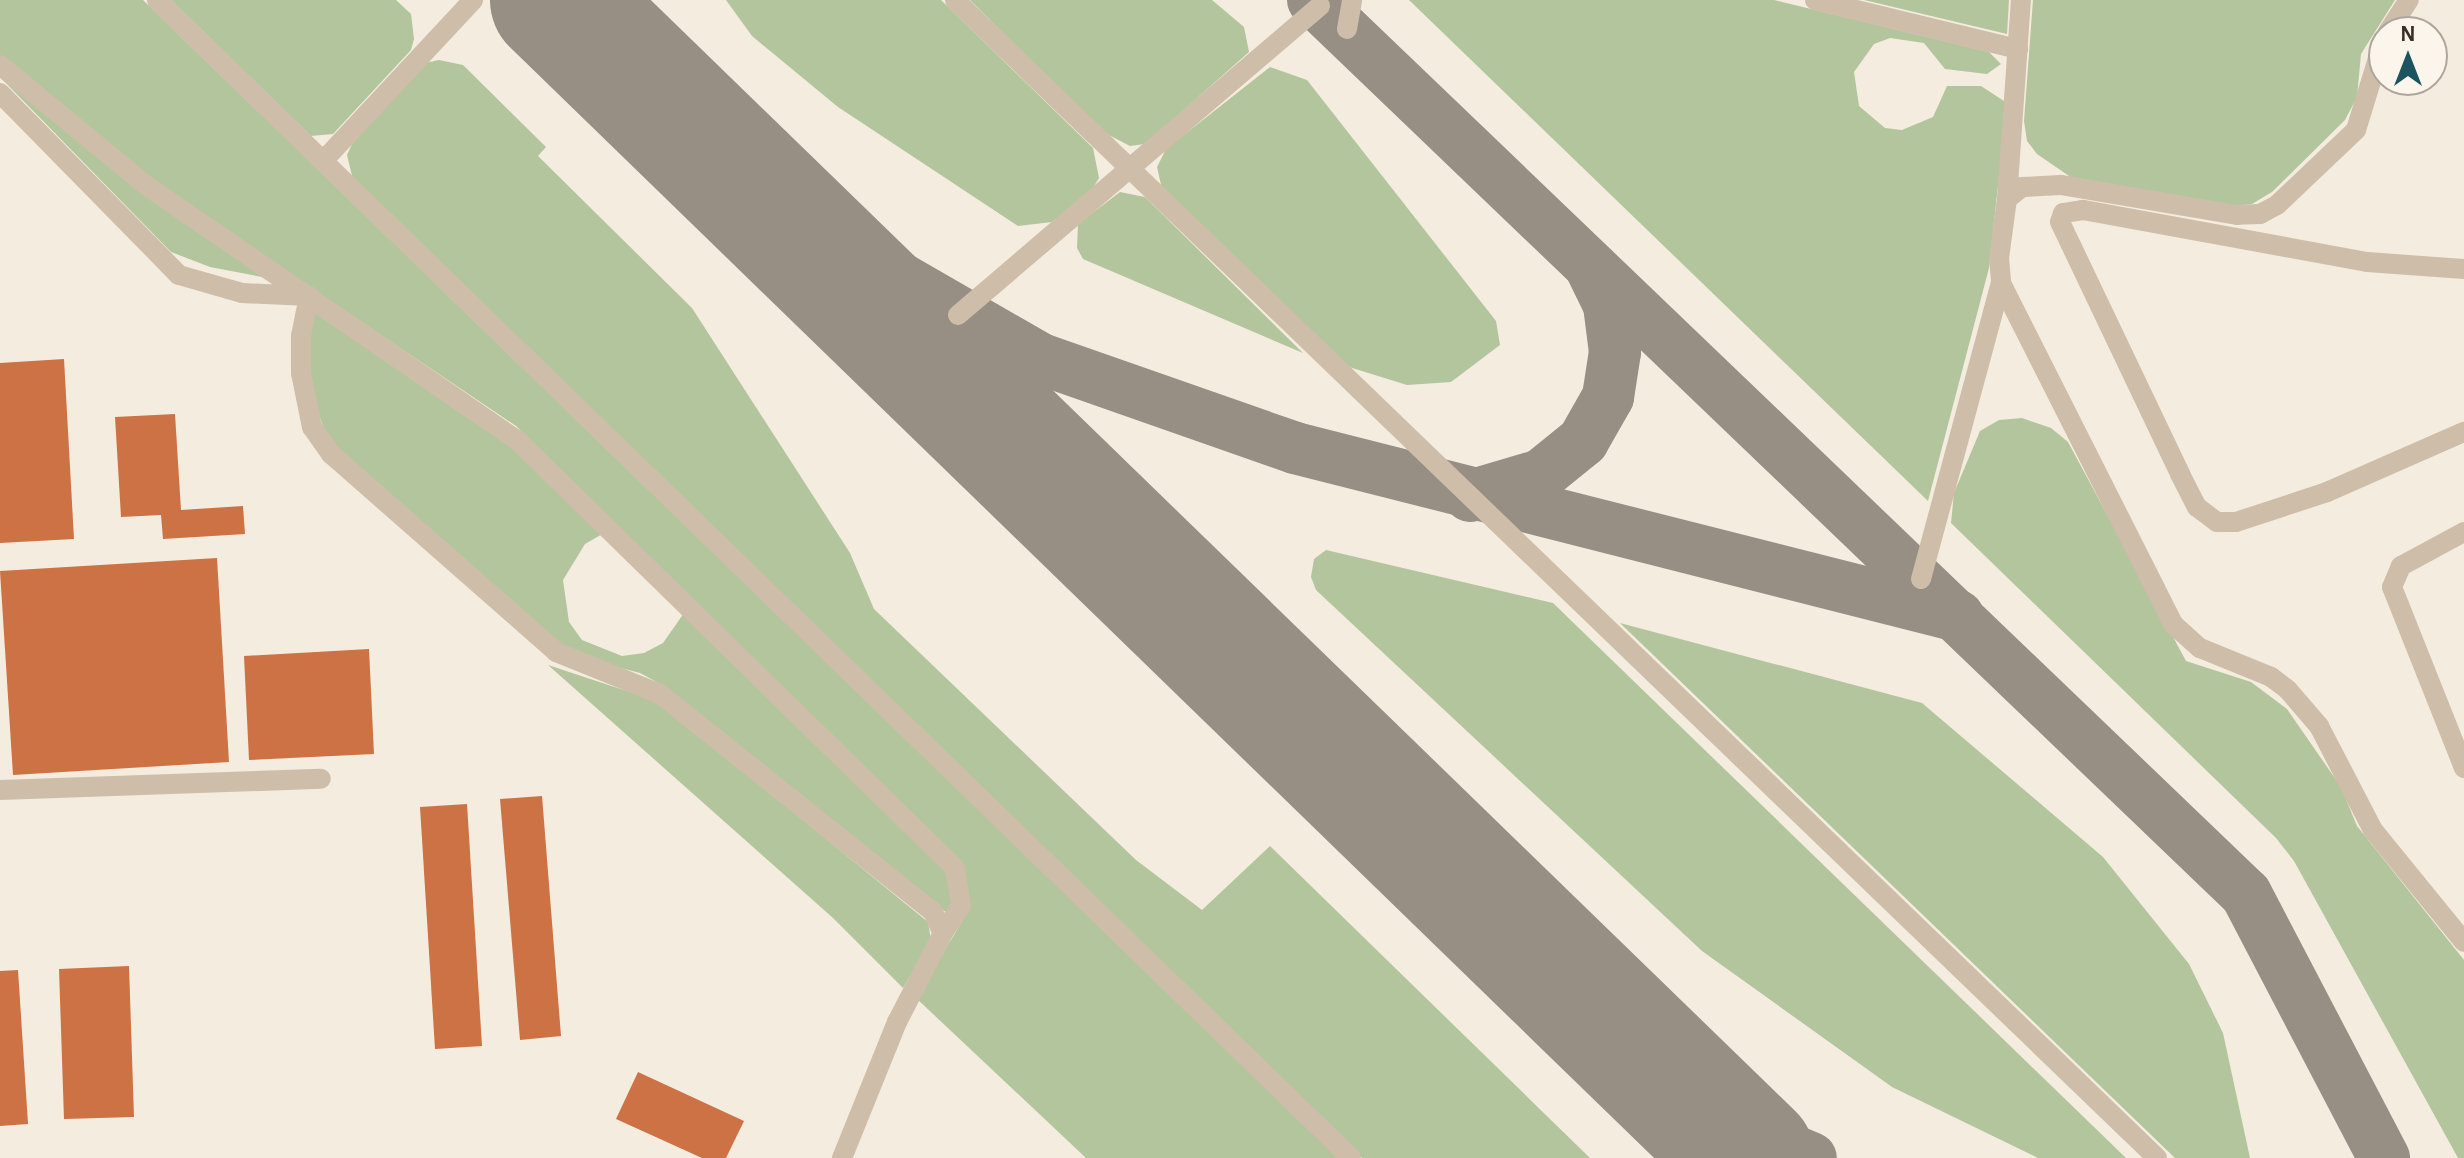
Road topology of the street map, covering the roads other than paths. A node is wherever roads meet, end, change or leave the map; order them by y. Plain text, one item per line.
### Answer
1 (157, 0) edge
2 (473, 0) edge
3 (955, 0) edge
4 (1352, 0) edge
5 (1815, 0) edge
6 (2021, 0) edge
7 (1320, 6) dead end
8 (1347, 29) dead end
9 (2018, 49) junction
10 (0, 65) edge
11 (2368, 91) edge
12 (0, 93) edge
13 (323, 161) junction
14 (1130, 168) junction
15 (2007, 199) junction
16 (2464, 269) edge
17 (2001, 283) junction
18 (309, 296) junction
19 (958, 315) dead end
20 (2464, 432) edge
21 (2464, 532) edge
22 (1921, 579) dead end
23 (2464, 768) edge
24 (321, 779) dead end
25 (0, 790) edge
26 (943, 933) junction
27 (2464, 942) edge
28 (842, 1158) edge
29 (1351, 1158) edge
30 (2157, 1158) edge

1 - 13 street
2 - 13 street
3 - 14 street
4 - 8 street
5 - 9 street
6 - 9 street
7 - 14 street
9 - 15 street
10 - 18 street
11 - 15 street
12 - 18 street
13 - 29 street
14 - 19 street
14 - 30 street
15 - 17 street
16 - 20 street
17 - 22 street
17 - 27 street
18 - 26 street
18 - 26 street
21 - 23 street
24 - 25 street
26 - 28 street

